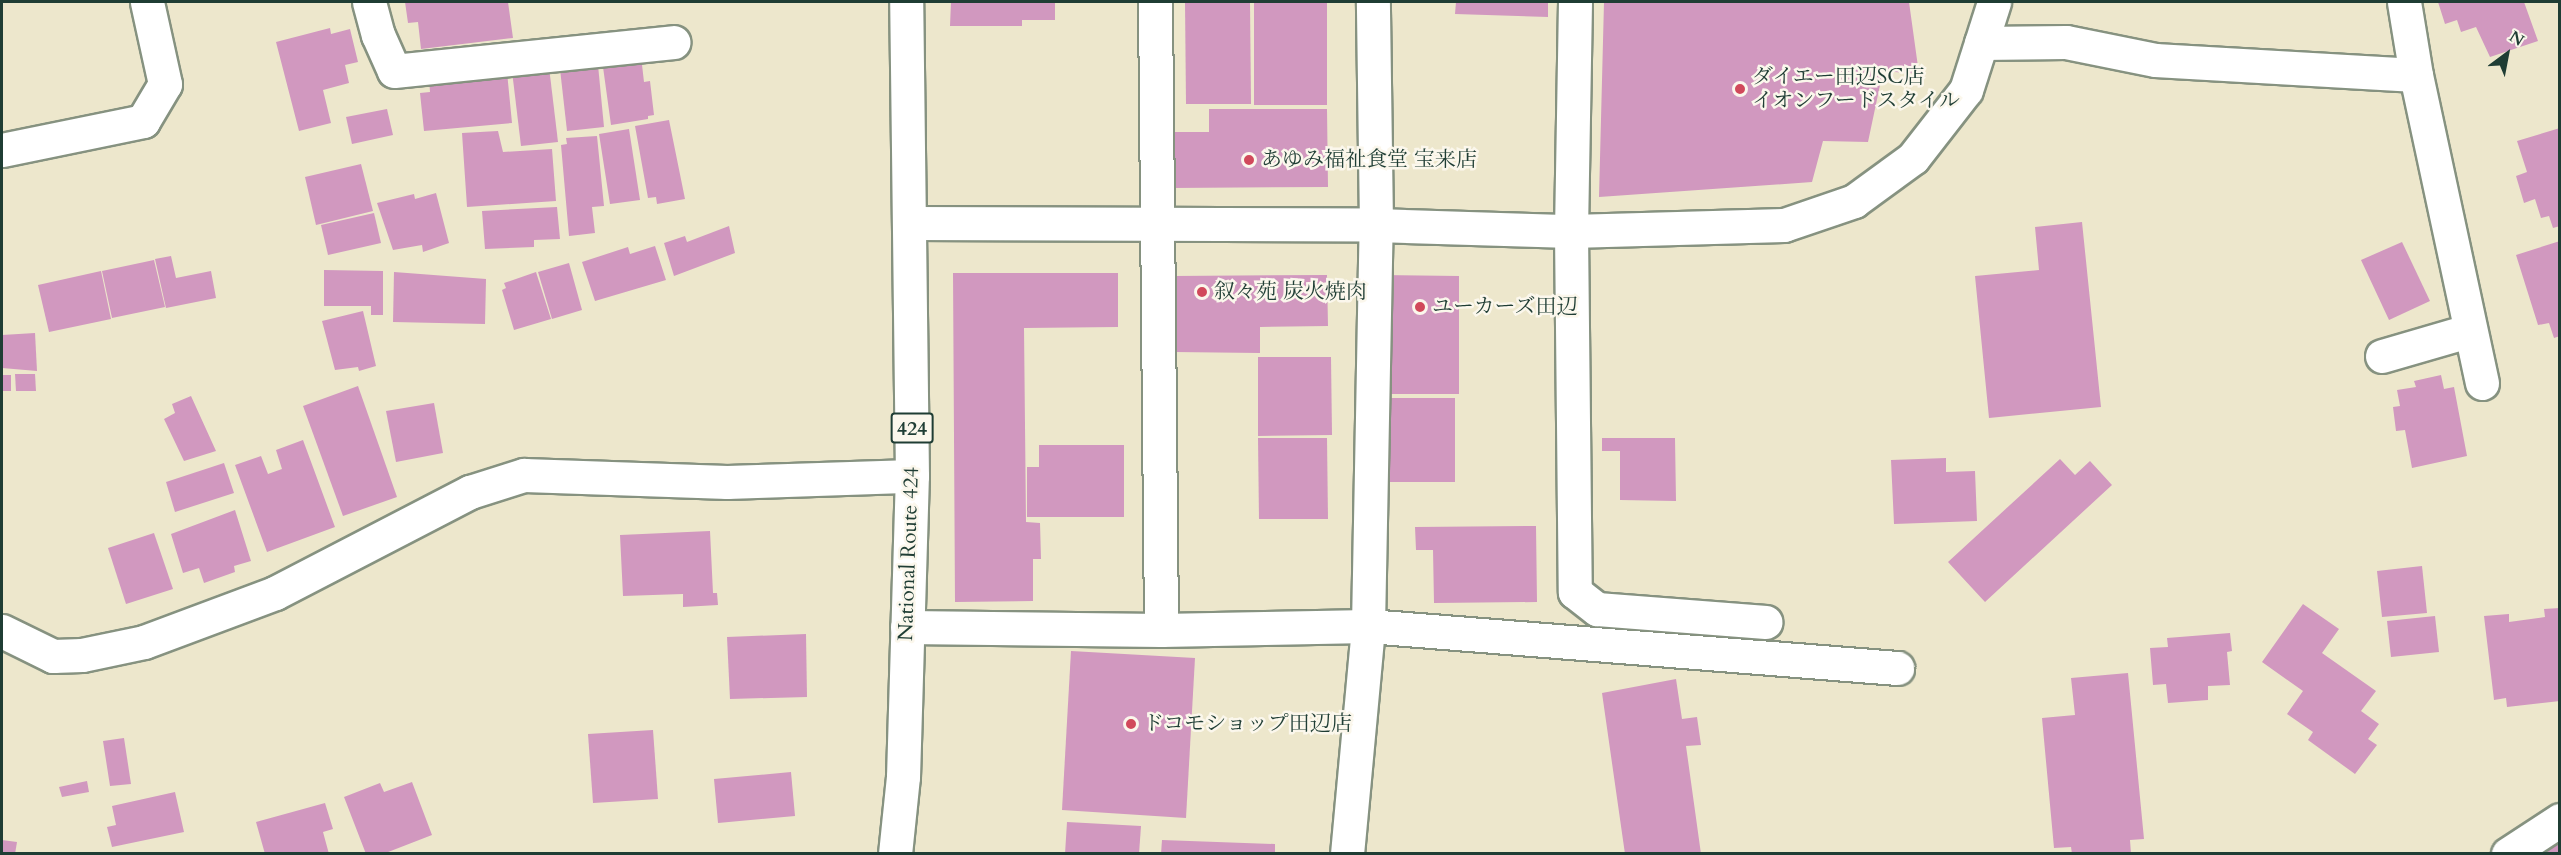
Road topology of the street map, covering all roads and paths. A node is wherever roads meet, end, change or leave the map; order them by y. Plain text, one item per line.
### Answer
1 (147, 2) edge
2 (369, 2) edge
3 (906, 2) edge
4 (1155, 2) edge
5 (1373, 2) edge
6 (1575, 2) edge
7 (1994, 2) edge
8 (2404, 2) edge
9 (674, 42) dead end
10 (1981, 43) junction
11 (2416, 75) junction
12 (2, 150) edge
13 (912, 223) junction
14 (1157, 224) junction
15 (1376, 225) junction
16 (1571, 231) junction
17 (2468, 331) junction
18 (2382, 356) dead end
19 (2482, 383) dead end
20 (912, 476) junction
21 (1765, 622) dead end
22 (1368, 626) junction
23 (907, 627) junction
24 (1161, 630) junction
25 (2, 631) edge
26 (1897, 668) dead end
27 (2559, 820) edge
28 (895, 854) edge
29 (1347, 854) edge
30 (2508, 854) edge

1 - 12 main road
2 - 9 main road
3 - 13 main road, National Route 424 / 424
4 - 14 main road
5 - 15 main road
6 - 16 main road
7 - 10 main road
8 - 11 main road
10 - 11 main road
10 - 16 main road
11 - 17 main road
13 - 14 main road
13 - 20 main road, National Route 424 / 424
14 - 15 main road
14 - 24 main road
15 - 16 main road
15 - 22 main road
16 - 21 main road
17 - 18 main road
17 - 19 main road
20 - 23 main road, National Route 424 / 424
20 - 25 main road
22 - 24 main road
22 - 26 main road
22 - 29 main road
23 - 24 main road
23 - 28 main road, National Route 424 / 424
27 - 30 main road

